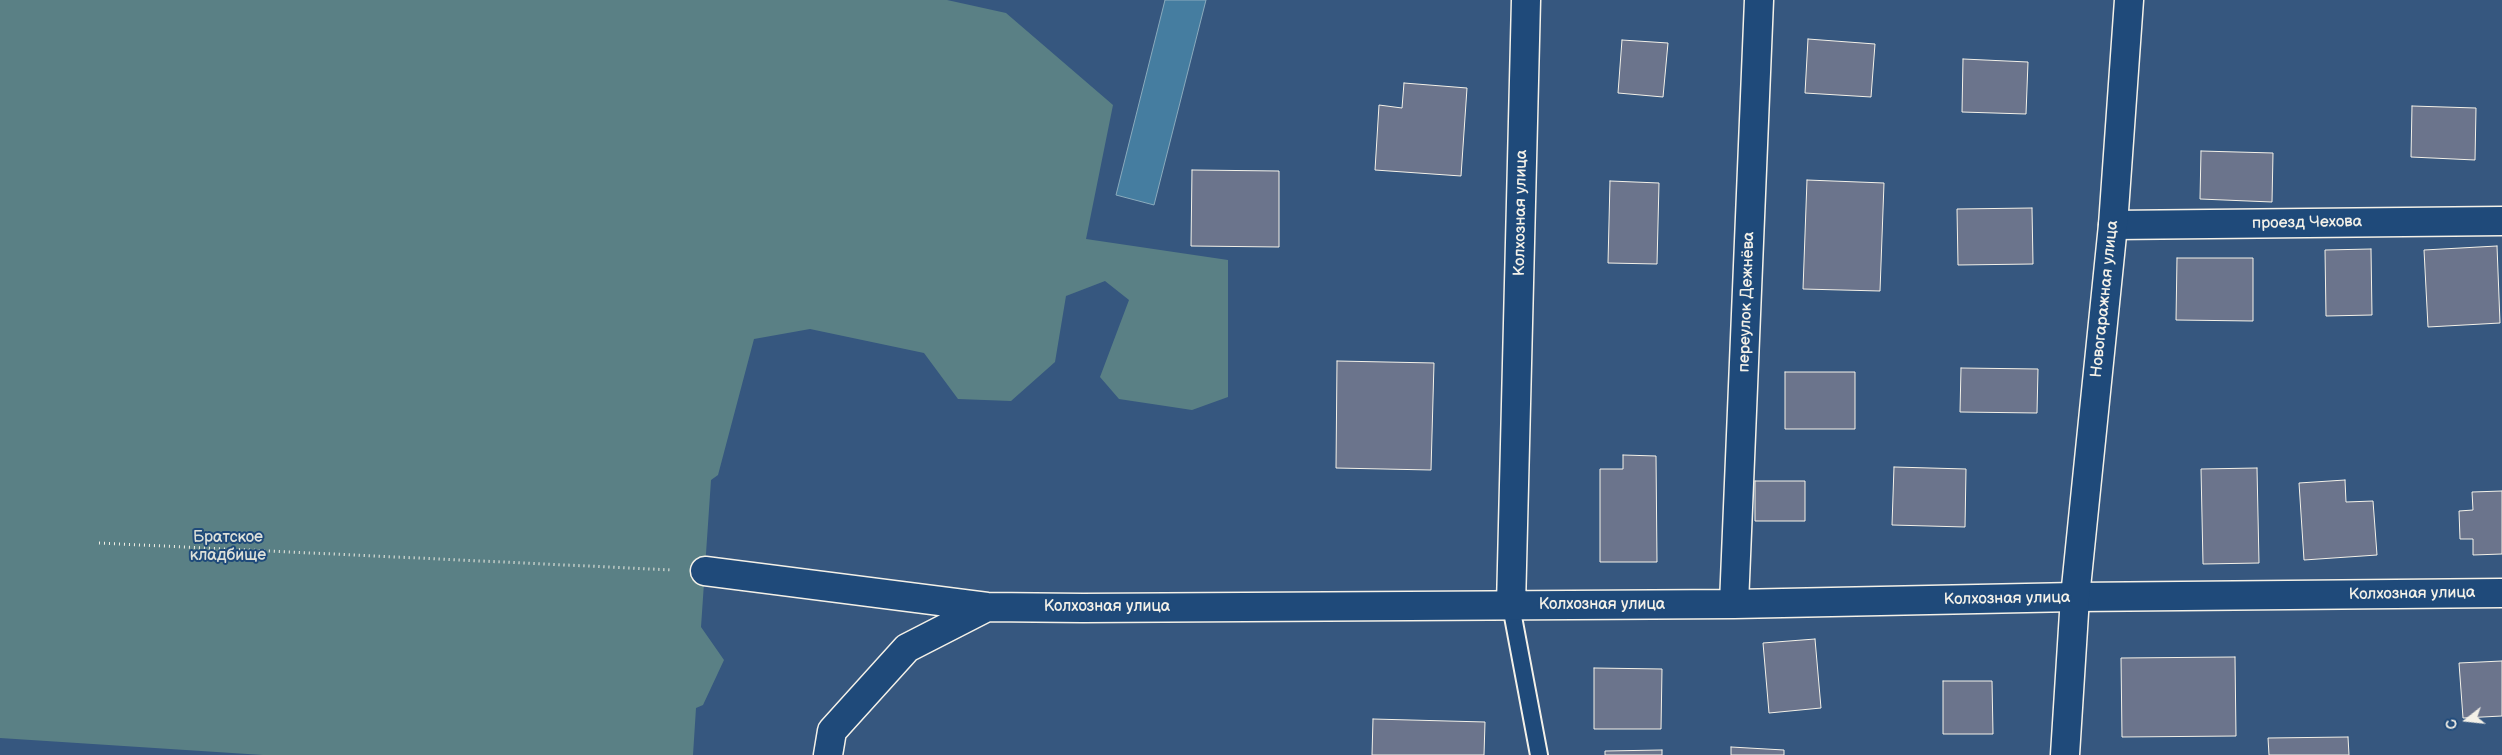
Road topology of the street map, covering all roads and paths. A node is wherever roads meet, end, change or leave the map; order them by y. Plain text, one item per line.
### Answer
1 (1526, 0) edge
2 (1760, 0) edge
3 (2130, 0) edge
4 (2502, 221) edge
5 (2113, 225) junction
6 (99, 543) dead end
7 (705, 571) joint
8 (2502, 593) edge
9 (2075, 597) junction
10 (1734, 604) junction
11 (1511, 606) junction
12 (987, 607) junction
13 (828, 755) edge
14 (1539, 755) edge
15 (2065, 755) edge

1 - 11 street, Колхозная улица
2 - 10 street, переулок Дежнёва
3 - 5 street, Новогаражная улица
4 - 5 street, проезд Чехова
5 - 9 street, Новогаражная улица
6 - 7 path
7 - 12 street, Колхозная улица
8 - 9 street, Колхозная улица
9 - 10 street, Колхозная улица
9 - 15 street, Новогаражная улица
10 - 11 street, Колхозная улица
11 - 12 street, Колхозная улица
11 - 14 lane
12 - 13 street

